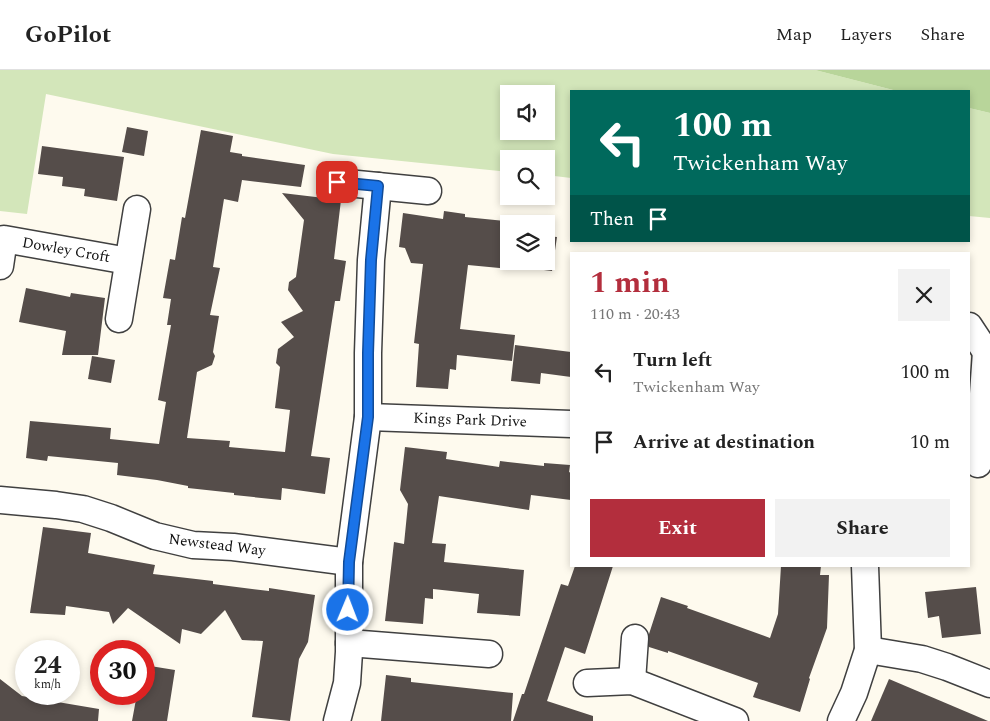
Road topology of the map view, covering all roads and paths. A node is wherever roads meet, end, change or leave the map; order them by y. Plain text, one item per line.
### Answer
1 (337, 182) dead end
2 (378, 186) junction
3 (428, 191) dead end
4 (137, 209) dead end
5 (128, 262) junction
6 (0, 266) edge
7 (119, 319) dead end
8 (970, 327) edge
9 (988, 351) edge
10 (368, 417) junction
11 (570, 424) edge
12 (979, 465) edge
13 (0, 500) edge
14 (349, 562) junction
15 (865, 567) edge
16 (635, 638) dead end
17 (349, 643) junction
18 (868, 650) junction
19 (489, 654) dead end
20 (632, 681) junction
21 (587, 683) dead end
22 (990, 684) edge
23 (337, 721) edge
24 (735, 721) edge
25 (841, 721) edge

1 - 2 street
2 - 3 street
2 - 10 street
4 - 5 street, Dowley Croft
5 - 6 street, Dowley Croft
5 - 7 street, Dowley Croft
8 - 9 street
9 - 12 street
10 - 11 street, Kings Park Drive
10 - 14 street
13 - 14 street, Newstead Way
14 - 17 street
15 - 18 street
16 - 20 street
17 - 19 street
17 - 23 street
18 - 22 street
18 - 25 street
20 - 21 street
20 - 24 street

